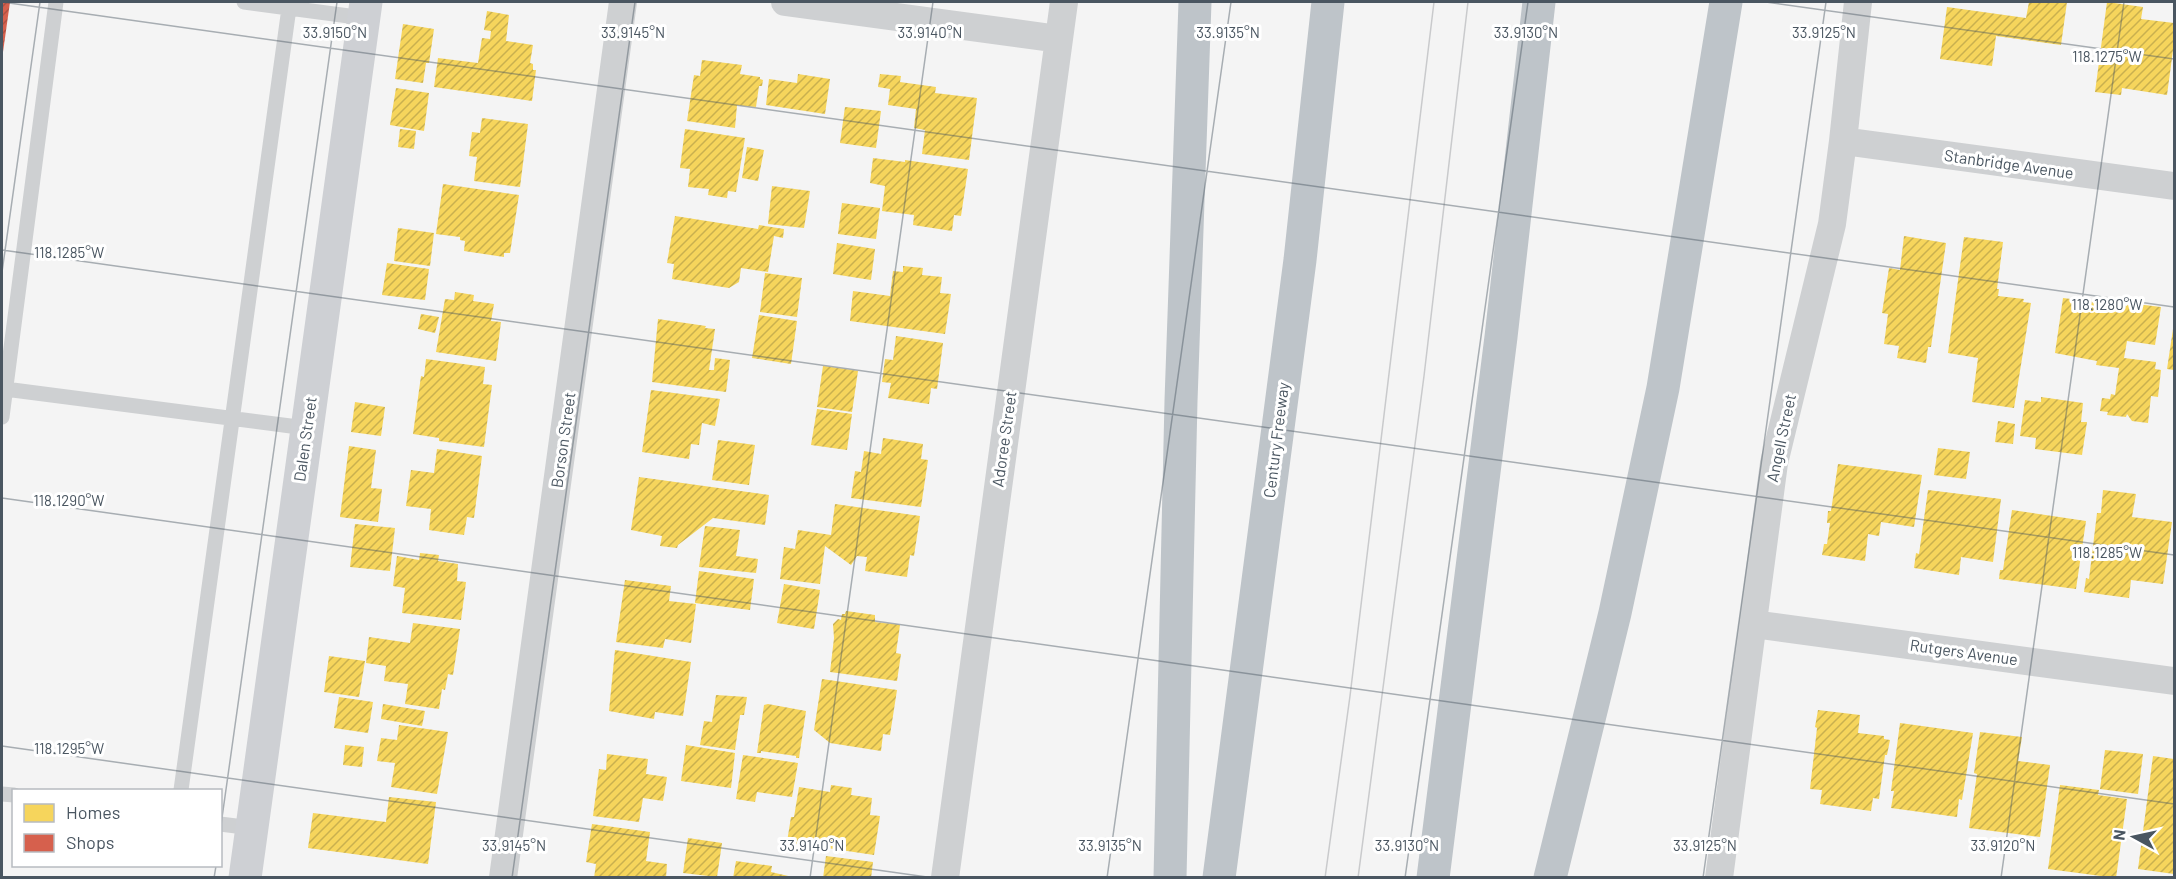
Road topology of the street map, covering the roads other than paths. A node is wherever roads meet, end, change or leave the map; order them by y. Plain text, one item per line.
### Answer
1 (56, 2) edge
2 (244, 2) edge
3 (623, 2) edge
4 (785, 2) edge
5 (1064, 2) edge
6 (1195, 2) edge
7 (1328, 2) edge
8 (1539, 2) edge
9 (1726, 2) edge
10 (1858, 2) edge
11 (289, 8) junction
12 (365, 10) edge
13 (1059, 39) junction
14 (1843, 141) junction
15 (2175, 186) edge
16 (5, 388) junction
17 (2, 417) edge
18 (233, 419) junction
19 (306, 428) junction
20 (1753, 624) junction
21 (2175, 681) edge
22 (181, 789) edge
23 (236, 826) edge
24 (246, 878) edge
25 (503, 878) edge
26 (945, 878) edge
27 (1170, 878) edge
28 (1219, 878) edge
29 (1433, 878) edge
30 (1550, 878) edge
31 (1719, 878) edge

1 - 16 lane
2 - 11 lane
3 - 25 street, Borson Street
4 - 13 street
5 - 13 street, Adoree Street
6 - 27 highway
7 - 28 highway, Century Freeway
8 - 29 highway
9 - 30 highway
10 - 14 street, Angell Street
11 - 12 lane
11 - 18 lane
12 - 19 street, Dalen Street
13 - 26 street, Adoree Street
14 - 15 street, Stanbridge Avenue
14 - 20 street, Angell Street
16 - 17 lane
16 - 18 lane
18 - 19 lane
18 - 22 lane
19 - 23 street, Dalen Street
20 - 21 street, Rutgers Avenue
20 - 31 street, Angell Street
23 - 24 street, Dalen Street

